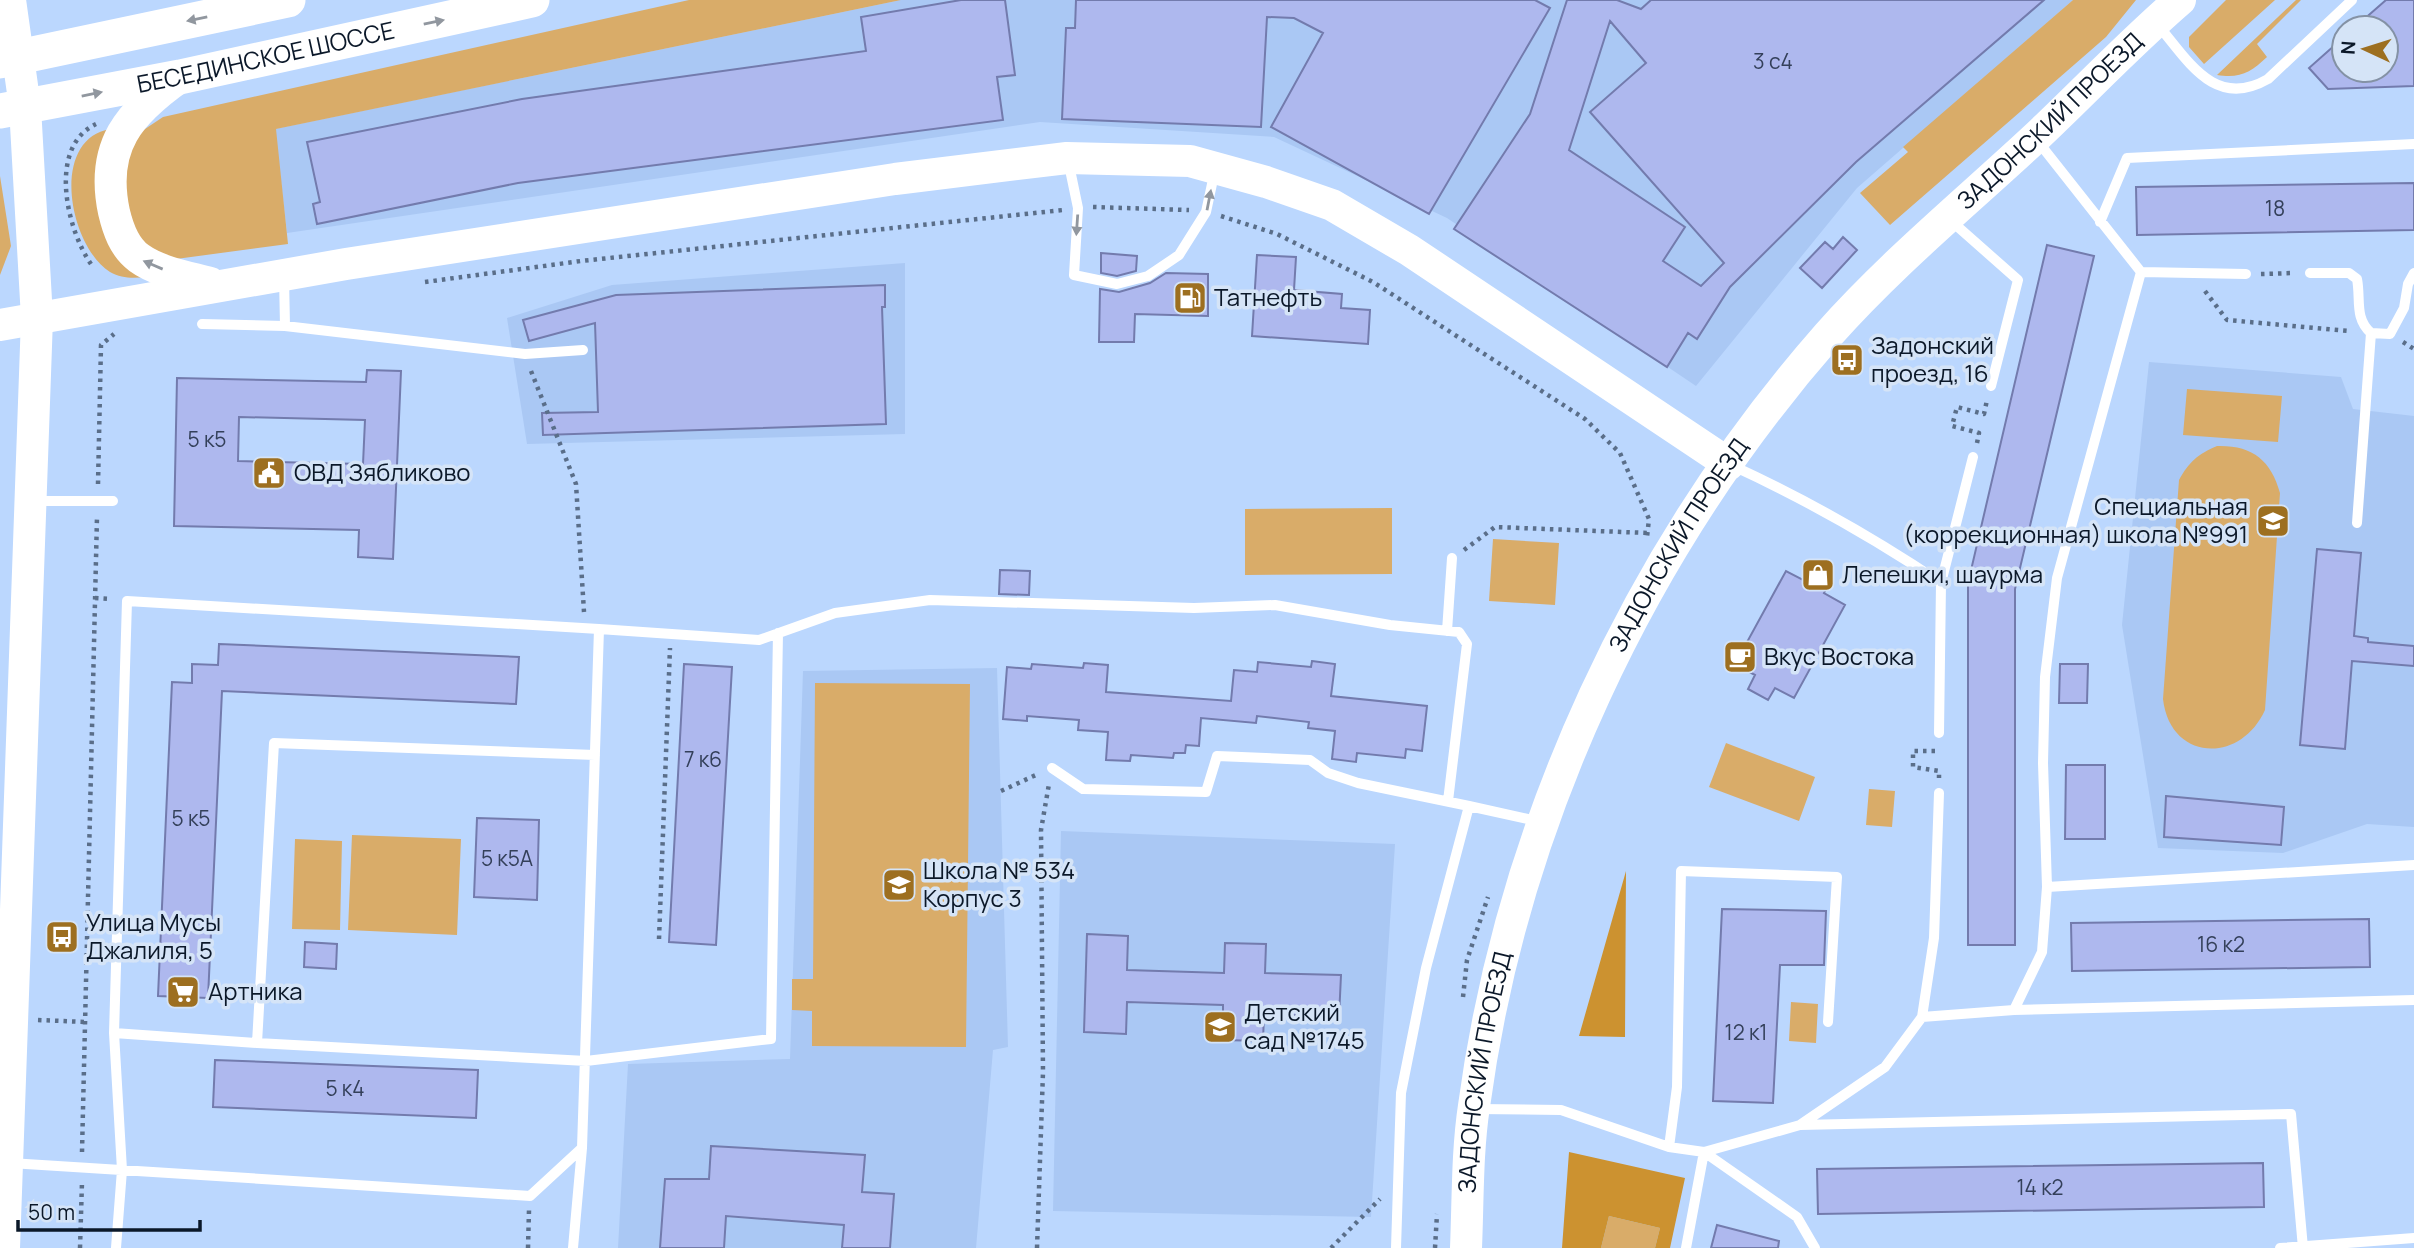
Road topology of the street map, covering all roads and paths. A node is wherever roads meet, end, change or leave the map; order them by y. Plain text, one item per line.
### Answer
1 (10, 0) edge
2 (288, 0) edge
3 (533, 0) edge
4 (2180, 0) edge
5 (2351, 0) edge
6 (2155, 22) junction
7 (9, 59) edge
8 (180, 78) junction
9 (12, 109) edge
10 (105, 120) dead end
11 (2035, 138) junction
12 (2414, 144) edge
13 (1067, 158) junction
14 (1215, 167) junction
15 (1079, 208) junction
16 (1206, 212) junction
17 (1947, 217) junction
18 (2100, 222) junction
19 (91, 264) dead end
20 (2141, 272) junction
21 (2191, 273) junction
22 (2310, 273) joint
23 (2414, 273) edge
24 (284, 274) junction
25 (2246, 274) joint
26 (420, 283) dead end
27 (218, 286) junction
28 (37, 318) junction
29 (202, 324) dead end
30 (0, 325) edge
31 (285, 326) junction
32 (120, 328) dead end
33 (2371, 333) junction
34 (583, 350) dead end
35 (525, 354) junction
36 (1991, 386) joint
37 (1973, 457) joint
38 (1729, 464) junction
39 (29, 500) junction
40 (98, 501) junction
41 (113, 501) dead end
42 (2357, 523) dead end
43 (1648, 533) junction
44 (1646, 541) dead end
45 (1452, 558) joint
46 (1941, 583) junction
47 (584, 628) junction
48 (599, 629) junction
49 (1447, 631) junction
50 (778, 633) junction
51 (671, 634) junction
52 (1939, 733) joint
53 (595, 755) junction
54 (1052, 768) junction
55 (1001, 791) dead end
56 (1939, 793) joint
57 (1448, 801) junction
58 (1469, 806) junction
59 (1541, 822) junction
60 (2414, 865) edge
61 (2048, 887) junction
62 (1489, 894) dead end
63 (659, 939) dead end
64 (1462, 1000) dead end
65 (2414, 1000) edge
66 (2014, 1010) junction
67 (1922, 1017) junction
68 (11, 1020) junction
69 (86, 1022) junction
70 (1828, 1022) dead end
71 (114, 1033) junction
72 (257, 1043) junction
73 (586, 1061) junction
74 (1473, 1110) junction
75 (1800, 1125) junction
76 (1669, 1147) junction
77 (582, 1148) junction
78 (1704, 1152) junction
79 (7, 1163) junction
80 (82, 1167) junction
81 (122, 1170) junction
82 (1398, 1181) junction
83 (530, 1196) junction
84 (1438, 1203) dead end
85 (2414, 1238) edge
86 (4, 1248) edge
87 (80, 1248) edge
88 (116, 1248) edge
89 (528, 1248) edge
90 (573, 1248) edge
91 (1037, 1248) edge
92 (1331, 1248) edge
93 (1396, 1248) edge
94 (1435, 1248) edge
95 (1466, 1248) edge
96 (1686, 1248) edge
97 (1815, 1248) edge
98 (2280, 1248) edge
99 (2303, 1248) edge

1 - 7 street
2 -> 7 main road
8 -> 3 main road, БЕСЕДИНСКОЕ ШОССЕ
4 - 6 street, ЗАДОНСКИЙ ПРОЕЗД
5 - 6 lane
6 - 11 street, ЗАДОНСКИЙ ПРОЕЗД
7 - 9 street
9 -> 8 main road, БЕСЕДИНСКОЕ ШОССЕ
27 -> 8 street
9 - 28 street
10 - 19 path
11 - 17 street, ЗАДОНСКИЙ ПРОЕЗД
11 - 18 lane
12 - 18 lane
13 - 14 street
13 - 15 lane
13 - 24 street
16 -> 14 lane
14 - 38 street
15 - 16 path
15 -> 16 lane
15 - 26 path
16 - 43 path
17 - 36 lane
17 - 38 street, ЗАДОНСКИЙ ПРОЕЗД
18 - 20 lane
20 - 21 lane
20 - 61 lane
21 - 25 lane
21 - 33 path
22 - 25 path
22 - 33 lane
23 - 33 lane
24 - 27 street
24 - 31 lane
27 - 28 street
28 - 30 street
28 - 39 street
29 - 31 lane
31 - 35 lane
32 - 40 path
33 - 42 lane
34 - 35 lane
35 - 47 path
36 - 37 path
37 - 46 lane
38 - 46 lane
38 - 59 street, ЗАДОНСКИЙ ПРОЕЗД
39 - 40 lane
39 - 68 street
40 - 41 lane
40 - 69 path
43 - 44 path
43 - 45 path
45 - 49 lane
46 - 52 lane
47 - 48 lane
47 - 71 lane
48 - 51 lane
48 - 53 lane
49 - 50 lane
49 - 57 lane
50 - 51 lane
50 - 73 lane
51 - 63 path
52 - 56 path
53 - 72 lane
53 - 73 lane
54 - 55 path
54 - 57 lane
54 - 91 path
56 - 67 lane
57 - 58 lane
58 - 59 lane
58 - 82 lane
59 - 74 street, ЗАДОНСКИЙ ПРОЕЗД
60 - 61 lane
61 - 66 lane
62 - 64 path
65 - 66 lane
66 - 67 lane
67 - 75 lane
68 - 69 path
68 - 79 street
69 - 80 path
70 - 76 lane
71 - 72 lane
71 - 81 lane
72 - 73 lane
73 - 77 lane
74 - 76 lane
74 - 95 street, ЗАДОНСКИЙ ПРОЕЗД
75 - 78 lane
75 - 99 lane
76 - 78 lane
77 - 83 lane
77 - 90 lane
78 - 96 lane
78 - 97 lane
79 - 80 lane
79 - 86 street
80 - 81 lane
80 - 87 path
81 - 83 lane
81 - 88 lane
82 - 92 path
82 - 93 lane
83 - 89 path
84 - 94 path
85 - 99 lane
98 - 99 lane

